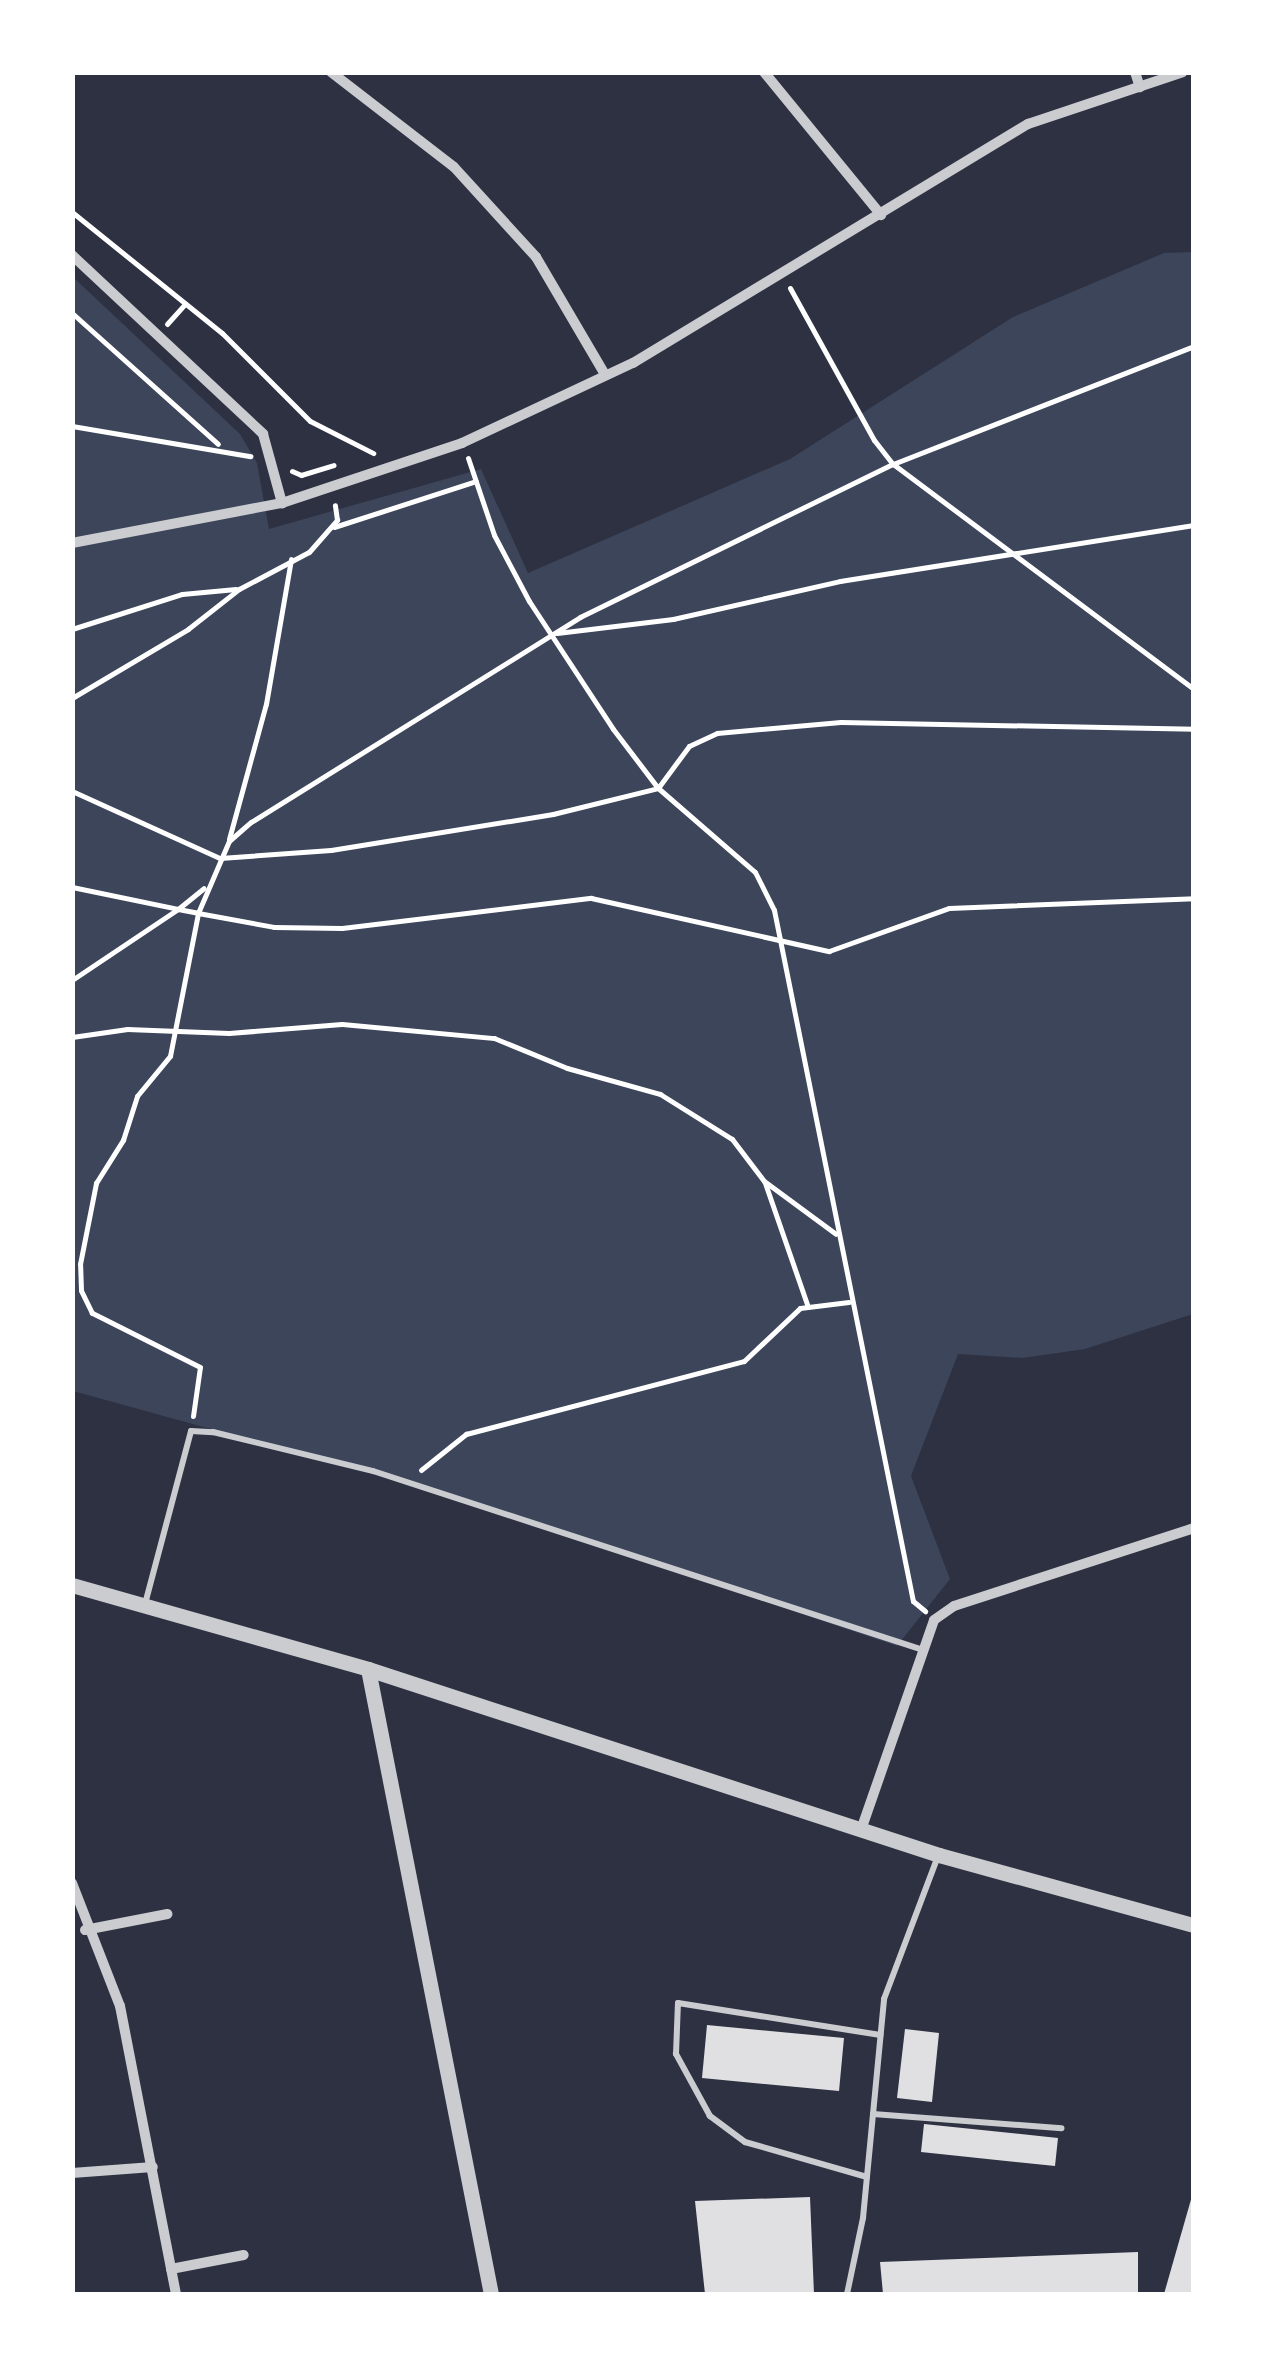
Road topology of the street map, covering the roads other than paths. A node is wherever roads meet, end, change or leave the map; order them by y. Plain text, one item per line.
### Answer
1 (331, 72) edge
2 (764, 72) edge
3 (1136, 72) edge
4 (1183, 72) edge
5 (1140, 87) junction
6 (881, 215) junction
7 (72, 256) edge
8 (604, 373) junction
9 (282, 503) junction
10 (72, 543) edge
11 (1194, 1528) edge
12 (72, 1585) edge
13 (144, 1606) junction
14 (920, 1649) junction
15 (368, 1669) junction
16 (862, 1827) junction
17 (939, 1855) junction
18 (72, 1884) edge
19 (168, 1914) dead end
20 (1194, 1925) edge
21 (85, 1930) junction
22 (880, 2035) junction
23 (873, 2114) junction
24 (1061, 2128) dead end
25 (152, 2166) junction
26 (72, 2173) edge
27 (867, 2177) junction
28 (244, 2256) dead end
29 (171, 2269) junction
30 (176, 2294) edge
31 (491, 2294) edge
32 (846, 2294) edge

1 - 8 street
2 - 6 street
3 - 5 street
4 - 5 street
5 - 6 street
6 - 8 street
7 - 9 street
8 - 9 street
9 - 10 street
11 - 14 street
12 - 13 street
13 - 14 lane
13 - 15 street
14 - 16 street
15 - 16 street
15 - 31 street
16 - 17 street
17 - 20 street
17 - 22 lane
18 - 21 street
19 - 21 street
21 - 25 street
22 - 23 lane
22 - 27 lane
23 - 24 lane
23 - 27 lane
25 - 26 street
25 - 29 street
27 - 32 lane
28 - 29 street
29 - 30 street

